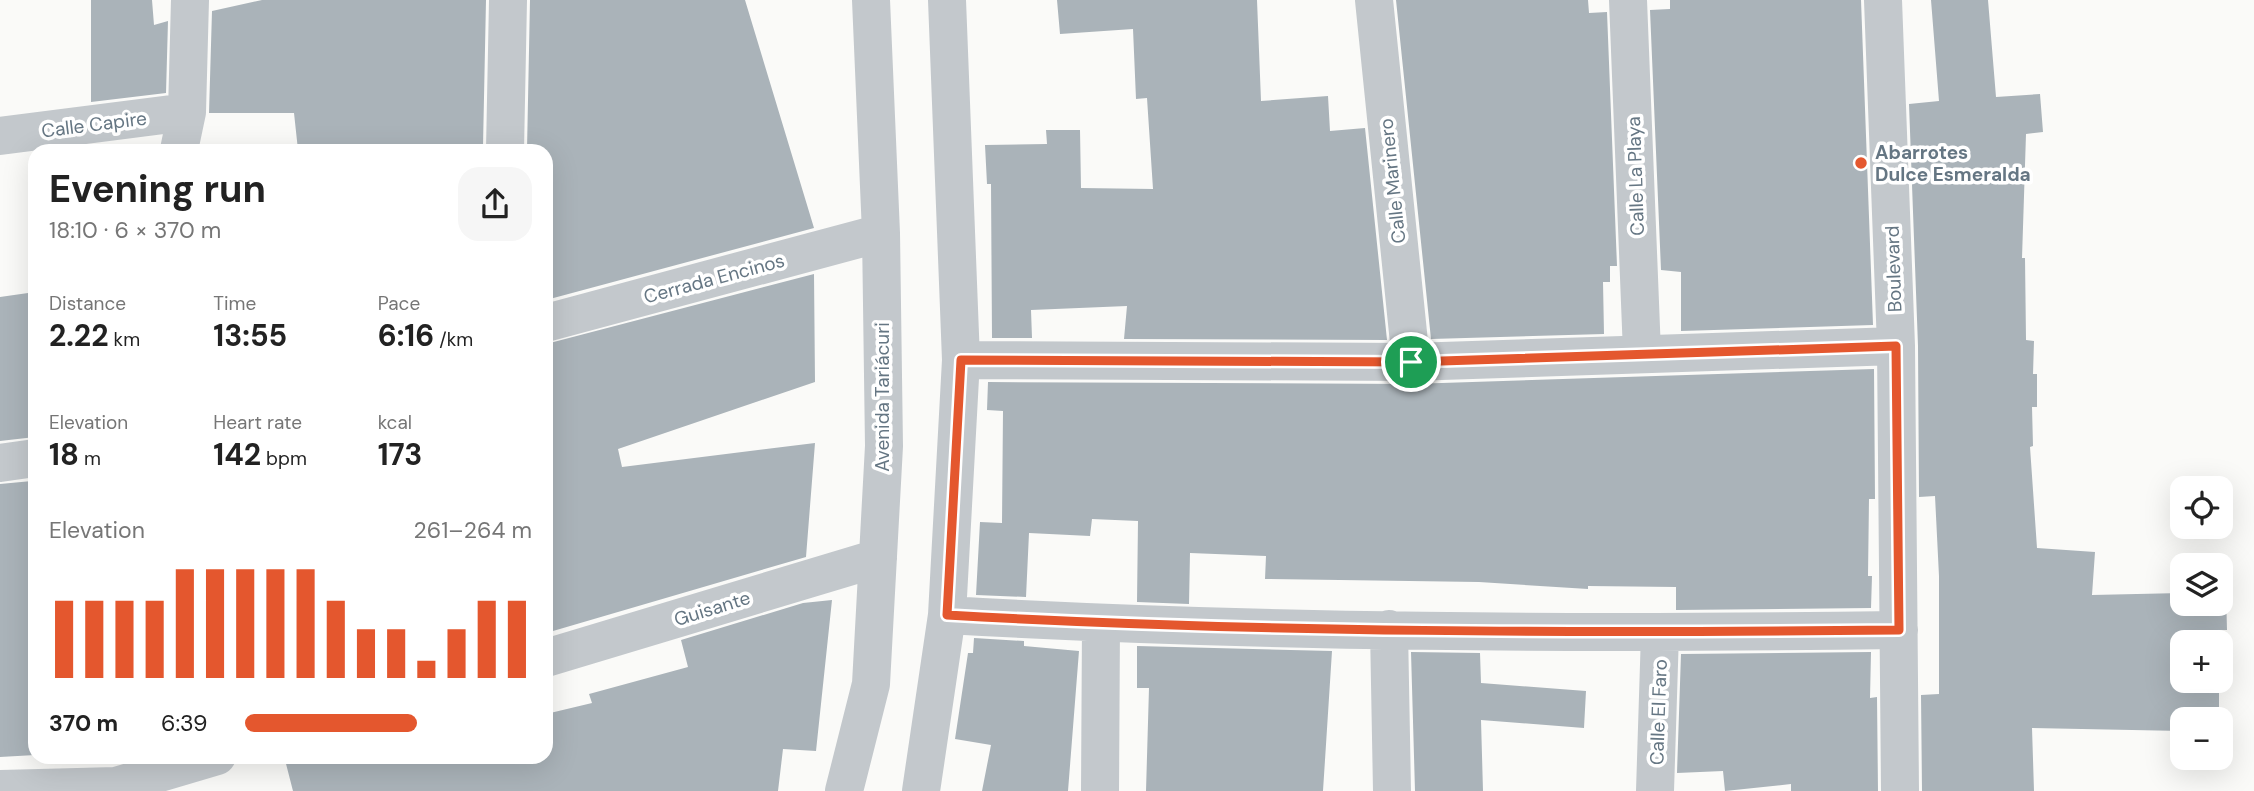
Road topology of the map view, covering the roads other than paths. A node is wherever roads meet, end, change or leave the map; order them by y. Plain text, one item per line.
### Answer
1 (190, 0) edge
2 (508, 0) edge
3 (871, 0) edge
4 (947, 0) edge
5 (1374, 0) edge
6 (1628, 0) edge
7 (1884, 0) edge
8 (187, 112) junction
9 (0, 135) edge
10 (180, 144) edge
11 (505, 144) edge
12 (881, 233) junction
13 (553, 321) edge
14 (1896, 346) junction
15 (1642, 353) junction
16 (961, 360) junction
17 (1411, 362) junction
18 (28, 458) edge
19 (0, 463) edge
20 (878, 558) junction
21 (947, 615) junction
22 (1101, 624) junction
23 (1389, 629) junction
24 (1899, 630) junction
25 (1660, 633) junction
26 (553, 656) edge
27 (180, 764) edge
28 (115, 778) edge
29 (0, 789) edge
30 (845, 791) edge
31 (921, 791) edge
32 (1100, 791) edge
33 (1392, 791) edge
34 (1655, 791) edge
35 (1900, 791) edge

1 - 8 street
2 - 11 street
3 - 12 street, Avenida Tariácuri
4 - 16 street
5 - 17 street, Calle Marinero
6 - 15 street, Calle La Playa
7 - 14 street, Boulevard
8 - 9 street, Calle Capire
8 - 10 street
12 - 13 street, Cerrada Encinos
12 - 20 street, Avenida Tariácuri
14 - 15 street
14 - 24 street, Boulevard
15 - 17 street
16 - 17 street
16 - 21 street
18 - 19 street
20 - 26 street, Guisante
20 - 30 street, Avenida Tariácuri
21 - 22 street
21 - 31 street
22 - 23 street
22 - 32 street
23 - 25 street
23 - 33 street
24 - 25 street
24 - 35 street, Boulevard
25 - 34 street, Calle El Faro
27 - 28 street
28 - 29 street

